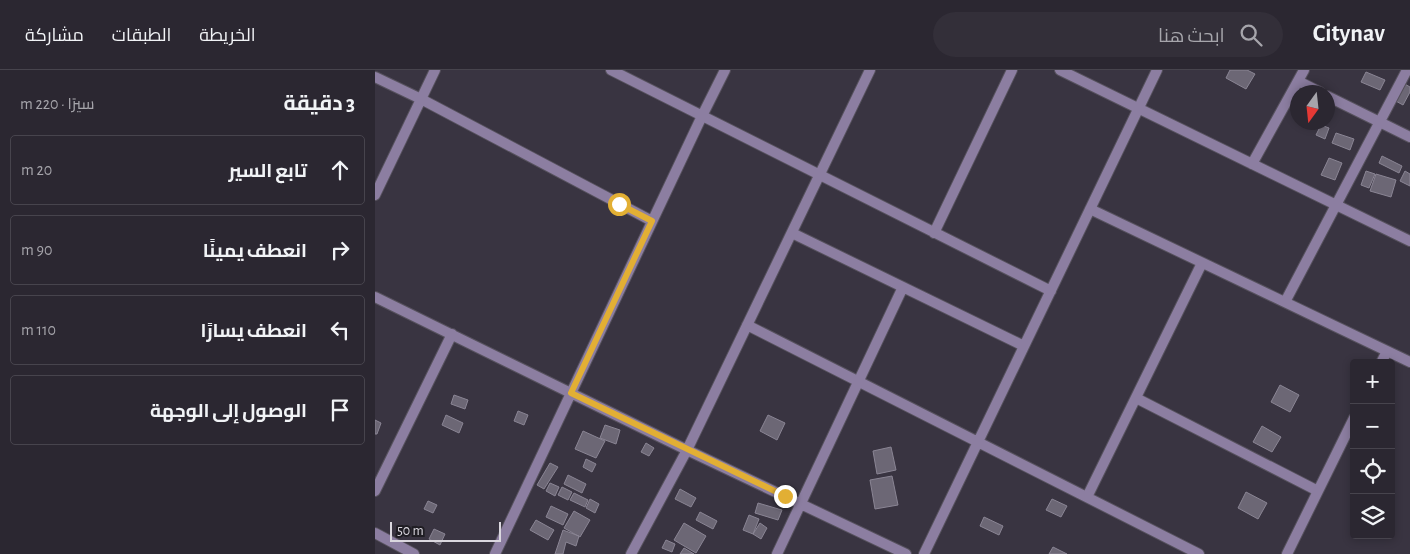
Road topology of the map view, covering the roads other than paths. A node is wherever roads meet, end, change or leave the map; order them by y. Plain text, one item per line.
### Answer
1 (435, 70) edge
2 (611, 70) edge
3 (725, 70) edge
4 (870, 70) edge
5 (1012, 70) edge
6 (1060, 70) edge
7 (1157, 70) edge
8 (1304, 70) edge
9 (1407, 70) edge
10 (375, 77) edge
11 (1298, 82) junction
12 (1305, 85) edge
13 (421, 99) junction
14 (1335, 100) edge
15 (1138, 108) junction
16 (702, 116) junction
17 (1380, 122) junction
18 (1410, 137) edge
19 (1252, 164) junction
20 (819, 175) junction
21 (375, 195) edge
22 (1336, 205) junction
23 (1090, 209) junction
24 (652, 221) junction
25 (792, 233) junction
26 (935, 233) junction
27 (1410, 241) edge
28 (1202, 263) junction
29 (903, 287) junction
30 (1051, 291) junction
31 (375, 297) edge
32 (1285, 302) junction
33 (747, 325) junction
34 (452, 334) junction
35 (1024, 346) junction
36 (1387, 351) junction
37 (1383, 359) edge
38 (1410, 362) edge
39 (858, 382) junction
40 (571, 393) junction
41 (1136, 398) junction
42 (1350, 426) edge
43 (978, 442) junction
44 (687, 450) junction
45 (375, 491) edge
46 (1318, 491) junction
47 (1087, 497) junction
48 (801, 504) junction
49 (375, 533) edge
50 (414, 554) edge
51 (495, 554) edge
52 (631, 554) edge
53 (777, 554) edge
54 (906, 554) edge
55 (924, 554) edge
56 (1199, 554) edge
57 (1287, 554) edge

1 - 13 street
2 - 16 street
3 - 16 street
4 - 20 street
5 - 26 street
6 - 15 street
7 - 15 street
8 - 11 street
9 - 17 street
10 - 13 street
11 - 12 street
11 - 19 street
13 - 21 street
13 - 24 street
14 - 17 street
15 - 19 street
15 - 23 street
16 - 20 street
16 - 24 street
17 - 18 street
17 - 22 street
19 - 22 street
20 - 25 street
20 - 26 street
22 - 27 street
22 - 32 street
23 - 28 street
23 - 30 street
24 - 40 street
25 - 29 street
25 - 33 street
26 - 30 street
28 - 32 street
28 - 41 street
29 - 35 street
29 - 39 street
30 - 35 street
31 - 34 street
32 - 36 street
33 - 39 street
33 - 44 street
34 - 40 street
34 - 45 street
35 - 43 street
36 - 37 street
36 - 38 street
39 - 43 street
39 - 48 street
40 - 44 street
40 - 51 street
41 - 46 street
41 - 47 street
42 - 46 street
43 - 47 street
43 - 55 street
44 - 48 street
44 - 52 street
46 - 57 street
47 - 56 street
48 - 53 street
48 - 54 street
49 - 50 street

